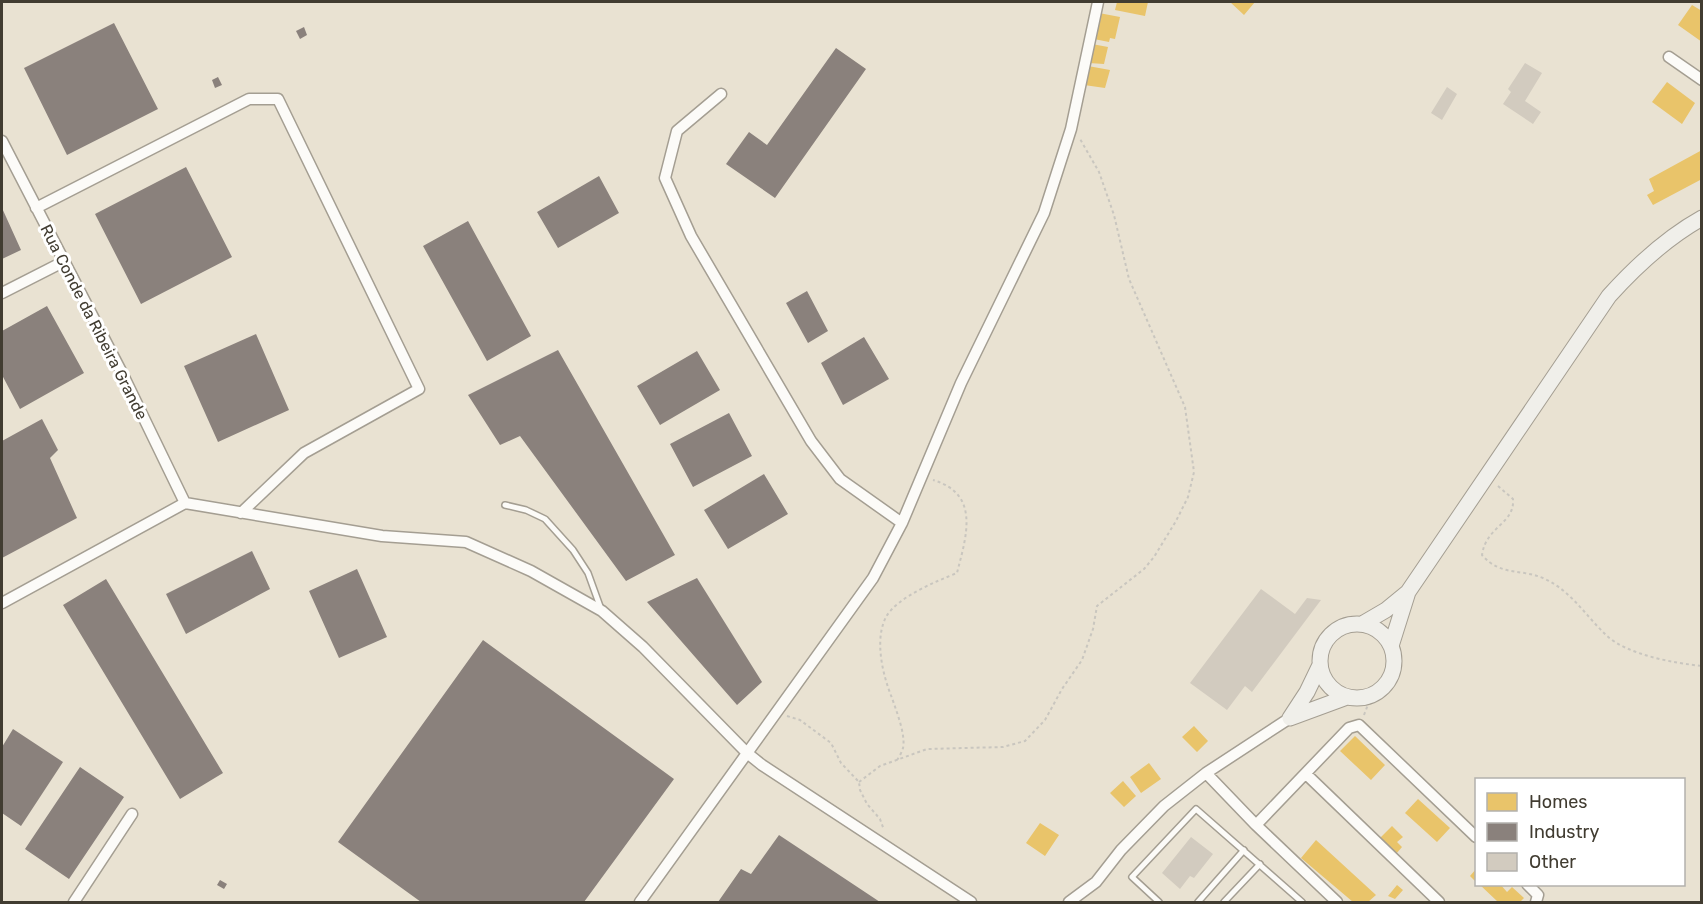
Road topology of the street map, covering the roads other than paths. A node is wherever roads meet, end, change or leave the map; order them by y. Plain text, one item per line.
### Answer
1 (1098, 2) edge
2 (1669, 57) dead end
3 (1701, 80) edge
4 (722, 94) dead end
5 (2, 141) edge
6 (36, 208) junction
7 (1701, 218) edge
8 (63, 262) junction
9 (2, 294) edge
10 (185, 503) junction
11 (505, 505) dead end
12 (241, 513) junction
13 (902, 523) junction
14 (1408, 592) junction
15 (2, 603) edge
16 (602, 611) junction
17 (1362, 624) junction
18 (1390, 646) junction
19 (1320, 665) junction
20 (1347, 697) junction
21 (1290, 718) junction
22 (747, 753) junction
23 (1206, 773) junction
24 (1306, 774) junction
25 (132, 814) dead end
26 (1256, 825) junction
27 (1475, 836) edge
28 (1244, 850) junction
29 (1260, 864) junction
30 (1528, 886) edge
31 (74, 903) edge
32 (640, 903) edge
33 (971, 903) edge
34 (1069, 903) edge
35 (1159, 903) edge
36 (1198, 903) edge
37 (1224, 903) edge
38 (1302, 903) edge
39 (1338, 903) edge
40 (1439, 903) edge
41 (1536, 903) edge

1 - 13 street
2 - 3 street
4 - 13 street
5 - 6 street, Rua Conde da Ribeira Grande
6 - 8 street, Rua Conde da Ribeira Grande
6 - 12 street
7 - 14 street
8 - 9 street
8 - 10 street, Rua Conde da Ribeira Grande
10 - 12 street
10 - 15 street
11 - 16 lane
12 - 16 street
13 - 22 street
14 - 17 street
14 - 18 street
16 - 22 street
17 - 18 street
17 - 19 street
18 - 20 street
19 - 20 street
19 - 21 street
20 - 21 street
21 - 23 street
22 - 32 street
22 - 33 street
23 - 26 street
23 - 34 street
24 - 26 street
24 - 27 street
24 - 40 street
25 - 31 street
26 - 39 street
28 - 29 lane
28 - 35 lane
28 - 36 lane
29 - 37 lane
29 - 38 lane
30 - 41 street

